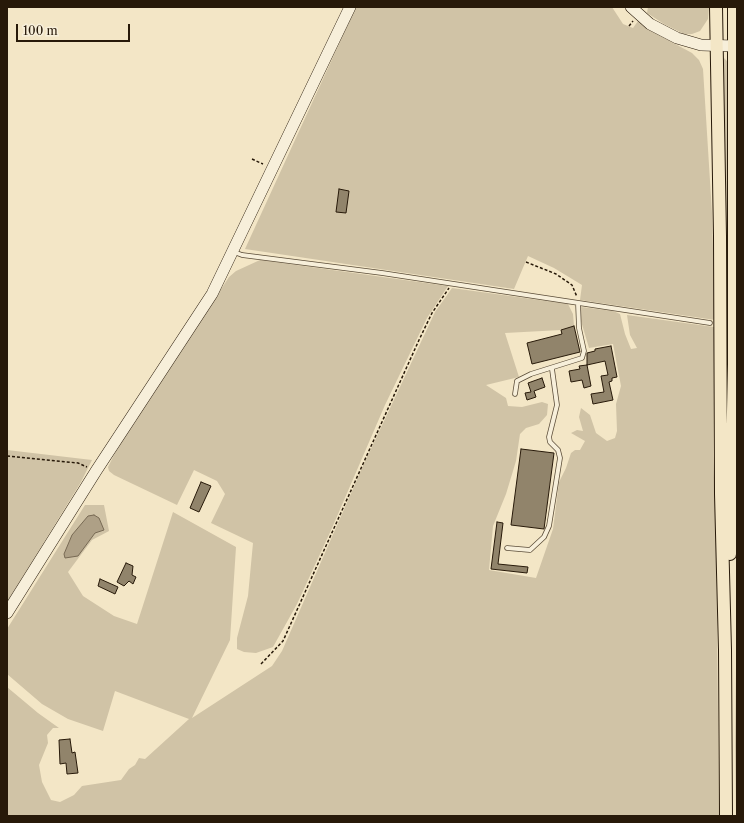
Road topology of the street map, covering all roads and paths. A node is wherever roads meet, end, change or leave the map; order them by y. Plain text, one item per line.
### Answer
1 (350, 7) edge
2 (631, 7) edge
3 (716, 7) edge
4 (734, 7) edge
5 (716, 46) junction
6 (734, 46) junction
7 (252, 159) dead end
8 (273, 171) junction
9 (234, 252) junction
10 (526, 262) dead end
11 (450, 284) junction
12 (578, 303) junction
13 (710, 323) dead end
14 (552, 369) junction
15 (516, 394) dead end
16 (7, 456) edge
17 (96, 471) junction
18 (507, 548) dead end
19 (7, 613) edge
20 (725, 650) junction
21 (261, 664) dead end
22 (726, 816) edge

1 - 8 main road
2 - 5 main road
3 - 5 main road
4 - 6 main road
5 - 6 main road
5 - 20 main road
6 - 20 main road
7 - 8 path
8 - 9 main road
9 - 11 lane
9 - 17 main road
10 - 12 path
11 - 12 lane
11 - 21 path
12 - 13 lane
12 - 14 lane
14 - 15 lane
14 - 18 lane
16 - 17 path
17 - 19 main road
20 - 22 main road

